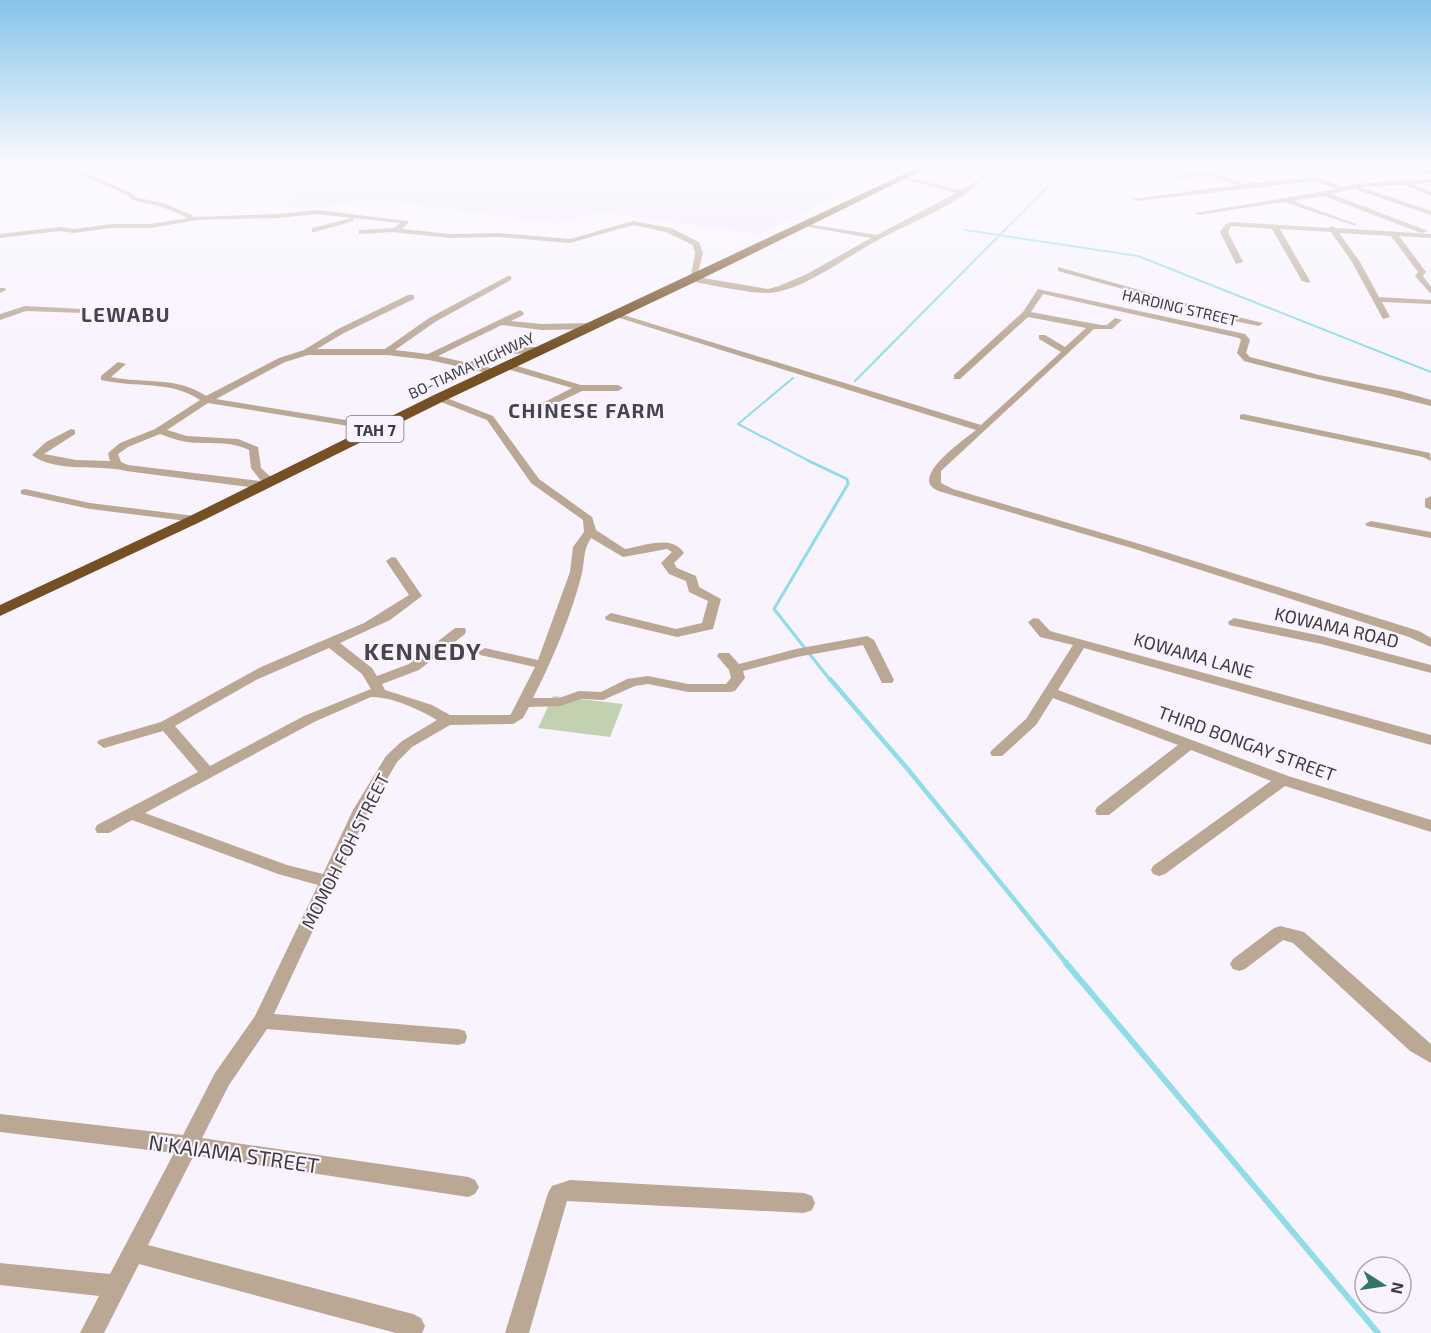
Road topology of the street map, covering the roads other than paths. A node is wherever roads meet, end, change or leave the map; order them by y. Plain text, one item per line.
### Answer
1 (78, 229) edge
2 (321, 229) edge
3 (611, 229) edge
4 (664, 229) edge
5 (793, 229) edge
6 (833, 229) edge
7 (894, 229) edge
8 (1226, 229) edge
9 (1279, 229) edge
10 (1333, 229) edge
11 (1347, 229) edge
12 (1365, 229) edge
13 (315, 231) dead end
14 (395, 231) joint
15 (1370, 231) junction
16 (362, 232) dead end
17 (1393, 233) junction
18 (1431, 234) edge
19 (0, 236) edge
20 (878, 237) junction
21 (1239, 262) dead end
22 (1061, 269) dead end
23 (508, 278) dead end
24 (693, 279) junction
25 (1306, 281) dead end
26 (1431, 292) edge
27 (411, 297) dead end
28 (1376, 299) junction
29 (1172, 302) junction
30 (1431, 302) edge
31 (83, 311) dead end
32 (520, 313) dead end
33 (1026, 314) junction
34 (614, 315) junction
35 (0, 316) edge
36 (1157, 316) junction
37 (1386, 316) dead end
38 (1118, 320) dead end
39 (501, 322) junction
40 (1259, 323) dead end
41 (591, 326) junction
42 (1092, 327) junction
43 (1040, 340) dead end
44 (542, 350) junction
45 (307, 351) junction
46 (1065, 351) junction
47 (387, 352) junction
48 (429, 357) junction
49 (121, 363) dead end
50 (470, 366) junction
51 (501, 369) junction
52 (957, 377) dead end
53 (580, 388) junction
54 (618, 388) dead end
55 (439, 398) junction
56 (206, 400) junction
57 (1431, 403) edge
58 (536, 410) dead end
59 (1243, 417) dead end
60 (379, 428) junction
61 (983, 429) junction
62 (159, 431) junction
63 (71, 432) dead end
64 (1431, 458) edge
65 (116, 464) junction
66 (267, 483) junction
67 (25, 492) dead end
68 (1431, 499) edge
69 (1431, 507) edge
70 (195, 519) junction
71 (1371, 524) dead end
72 (590, 532) junction
73 (1431, 535) edge
74 (392, 561) dead end
75 (0, 611) edge
76 (611, 617) dead end
77 (1034, 622) dead end
78 (1234, 622) dead end
79 (460, 631) dead end
80 (330, 643) junction
81 (1081, 643) junction
82 (1431, 643) edge
83 (486, 652) dead end
84 (724, 656) dead end
85 (543, 665) junction
86 (736, 669) junction
87 (1431, 669) edge
88 (887, 680) dead end
89 (377, 688) junction
90 (1051, 692) junction
91 (523, 703) junction
92 (447, 720) junction
93 (166, 725) junction
94 (1431, 740) edge
95 (104, 743) dead end
96 (1188, 745) junction
97 (998, 753) dead end
98 (208, 773) junction
99 (1283, 780) junction
100 (1103, 811) dead end
101 (131, 814) junction
102 (1431, 826) edge
103 (103, 829) dead end
104 (1159, 870) dead end
105 (328, 881) junction
106 (1239, 964) dead end
107 (262, 1021) junction
108 (458, 1037) dead end
109 (1431, 1055) edge
110 (0, 1123) edge
111 (189, 1145) junction
112 (468, 1187) dead end
113 (804, 1203) dead end
114 (133, 1252) junction
115 (0, 1274) edge
116 (115, 1286) junction
117 (413, 1326) dead end
118 (92, 1333) edge
119 (517, 1333) edge

1 - 19 street
2 - 13 street
3 - 14 street
4 - 24 street
5 - 24 highway, BO-TIAMA HIGHWAY / TAH 7
6 - 20 street
7 - 20 street
8 - 21 street
9 - 25 street
10 - 28 street
11 - 15 street
12 - 15 street
14 - 16 street
15 - 17 street
17 - 18 street
17 - 26 street
20 - 24 street
22 - 29 street
23 - 47 street
24 - 34 highway, BO-TIAMA HIGHWAY / TAH 7
27 - 45 street
28 - 30 street
28 - 37 street
29 - 36 street
29 - 40 street
31 - 35 street
32 - 39 street
33 - 36 street, HARDING STREET
33 - 42 street
33 - 52 street
34 - 41 highway, BO-TIAMA HIGHWAY / TAH 7
34 - 61 street
36 - 57 street, HARDING STREET
38 - 42 street
39 - 41 street
39 - 48 street
41 - 44 highway, BO-TIAMA HIGHWAY / TAH 7
42 - 46 street
43 - 46 street
44 - 50 street
44 - 51 highway, BO-TIAMA HIGHWAY / TAH 7
45 - 47 street
45 - 56 street
46 - 61 street
47 - 48 street
48 - 50 street
49 - 56 street
50 - 51 street
51 - 53 street
51 - 55 highway, BO-TIAMA HIGHWAY / TAH 7
53 - 54 street
53 - 58 street
55 - 60 highway, BO-TIAMA HIGHWAY / TAH 7
55 - 72 street
56 - 60 street
56 - 62 street
59 - 64 street
60 - 66 highway, BO-TIAMA HIGHWAY / TAH 7
61 - 82 street
62 - 65 street
62 - 66 street
63 - 65 street
65 - 66 street
66 - 70 highway, BO-TIAMA HIGHWAY / TAH 7
67 - 70 street
68 - 69 street
70 - 75 highway, BO-TIAMA HIGHWAY / TAH 7
71 - 73 street
72 - 76 street
72 - 85 street
74 - 80 street
77 - 81 street, KOWAMA LANE
78 - 87 street, KOWAMA ROAD
79 - 89 street
80 - 89 street
80 - 93 street
81 - 90 street
81 - 94 street, KOWAMA LANE
83 - 85 street
84 - 86 street
85 - 91 street
86 - 88 street
86 - 91 street
89 - 92 street
89 - 98 street
90 - 96 street, THIRD BONGAY STREET
90 - 97 street
91 - 92 street
92 - 105 street, MOMOH FOH STREET
93 - 95 street
93 - 98 street
96 - 99 street, THIRD BONGAY STREET
96 - 100 street
98 - 101 street
99 - 102 street, THIRD BONGAY STREET
99 - 104 street
101 - 103 street
101 - 105 street
105 - 107 street, MOMOH FOH STREET
106 - 109 street
107 - 108 street
107 - 111 street, MOMOH FOH STREET
110 - 111 street, N'KAIAMA STREET
111 - 112 street, N'KAIAMA STREET
111 - 114 street, MOMOH FOH STREET
113 - 119 street
114 - 116 street, MOMOH FOH STREET
114 - 117 street
115 - 116 street
116 - 118 street, MOMOH FOH STREET

